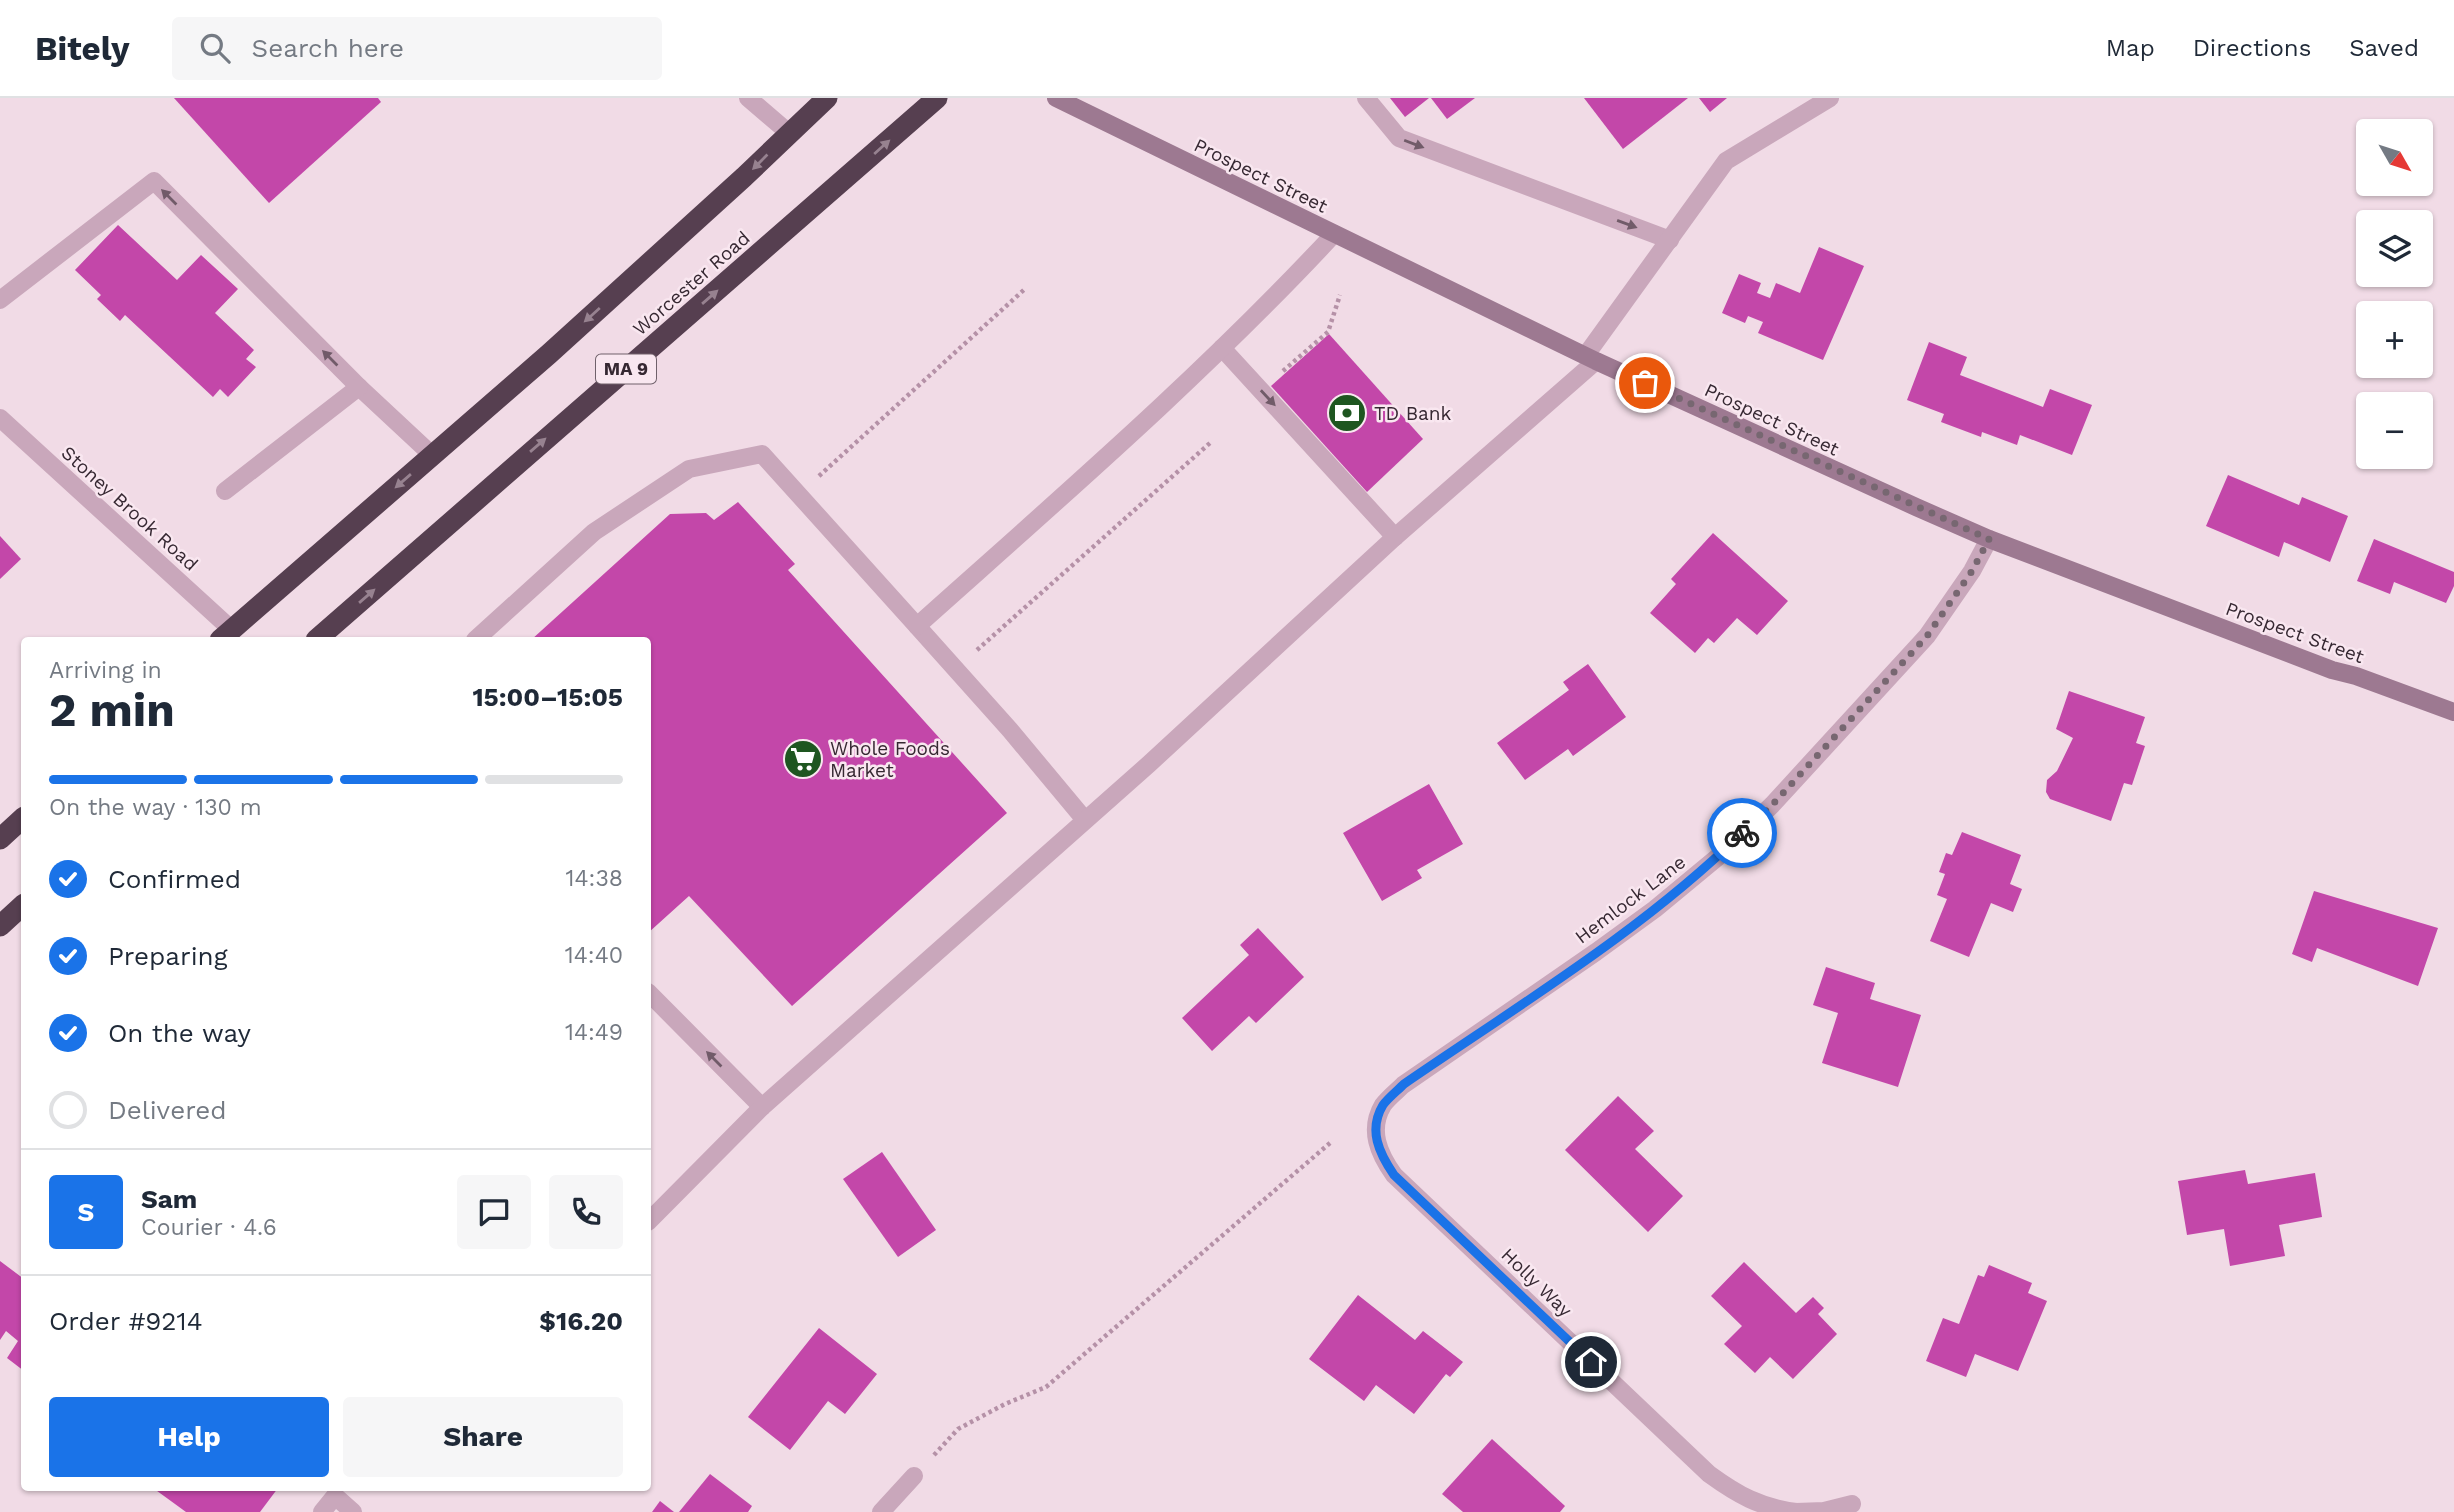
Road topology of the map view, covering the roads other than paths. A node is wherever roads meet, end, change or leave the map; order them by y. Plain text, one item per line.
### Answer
1 (748, 98) edge
2 (828, 98) edge
3 (937, 98) edge
4 (1056, 98) edge
5 (1366, 98) edge
6 (1830, 98) edge
7 (789, 133) junction
8 (1334, 234) junction
9 (1670, 240) junction
10 (2, 298) edge
11 (1222, 348) junction
12 (1591, 358) junction
13 (359, 387) junction
14 (0, 418) edge
15 (432, 455) junction
16 (225, 491) dead end
17 (1395, 537) junction
18 (1989, 539) junction
19 (917, 626) junction
20 (226, 635) edge
21 (319, 637) edge
22 (478, 637) edge
23 (2454, 712) edge
24 (21, 820) edge
25 (1085, 820) junction
26 (0, 839) edge
27 (21, 907) edge
28 (0, 926) edge
29 (651, 995) edge
30 (762, 1107) junction
31 (1375, 1129) joint
32 (651, 1219) edge
33 (914, 1476) road end
34 (1852, 1504) dead end
35 (322, 1512) edge
36 (353, 1512) edge
37 (881, 1512) edge
38 (1796, 1512) edge

1 - 7 street
2 - 7 highway
21 -> 3 highway, Worcester Road / MA 9
4 - 8 street, Prospect Street
5 -> 9 street
6 - 9 street
7 -> 15 highway
8 - 11 street
8 - 12 street, Prospect Street
9 - 12 street
13 -> 10 street
11 -> 17 street
11 - 19 street
12 - 17 street
12 - 18 street, Prospect Street
13 - 15 street
13 - 16 street
14 - 20 street, Stoney Brook Road
15 -> 20 highway
17 - 25 street
18 - 23 street, Prospect Street
18 - 31 street, Hemlock Lane
19 - 22 street
19 - 25 street
24 - 26 highway
25 - 30 street
27 - 28 highway
30 -> 29 street
30 - 32 street
31 - 38 street, Holly Way
33 - 37 street
34 - 38 street, Holly Way
35 - 36 street

